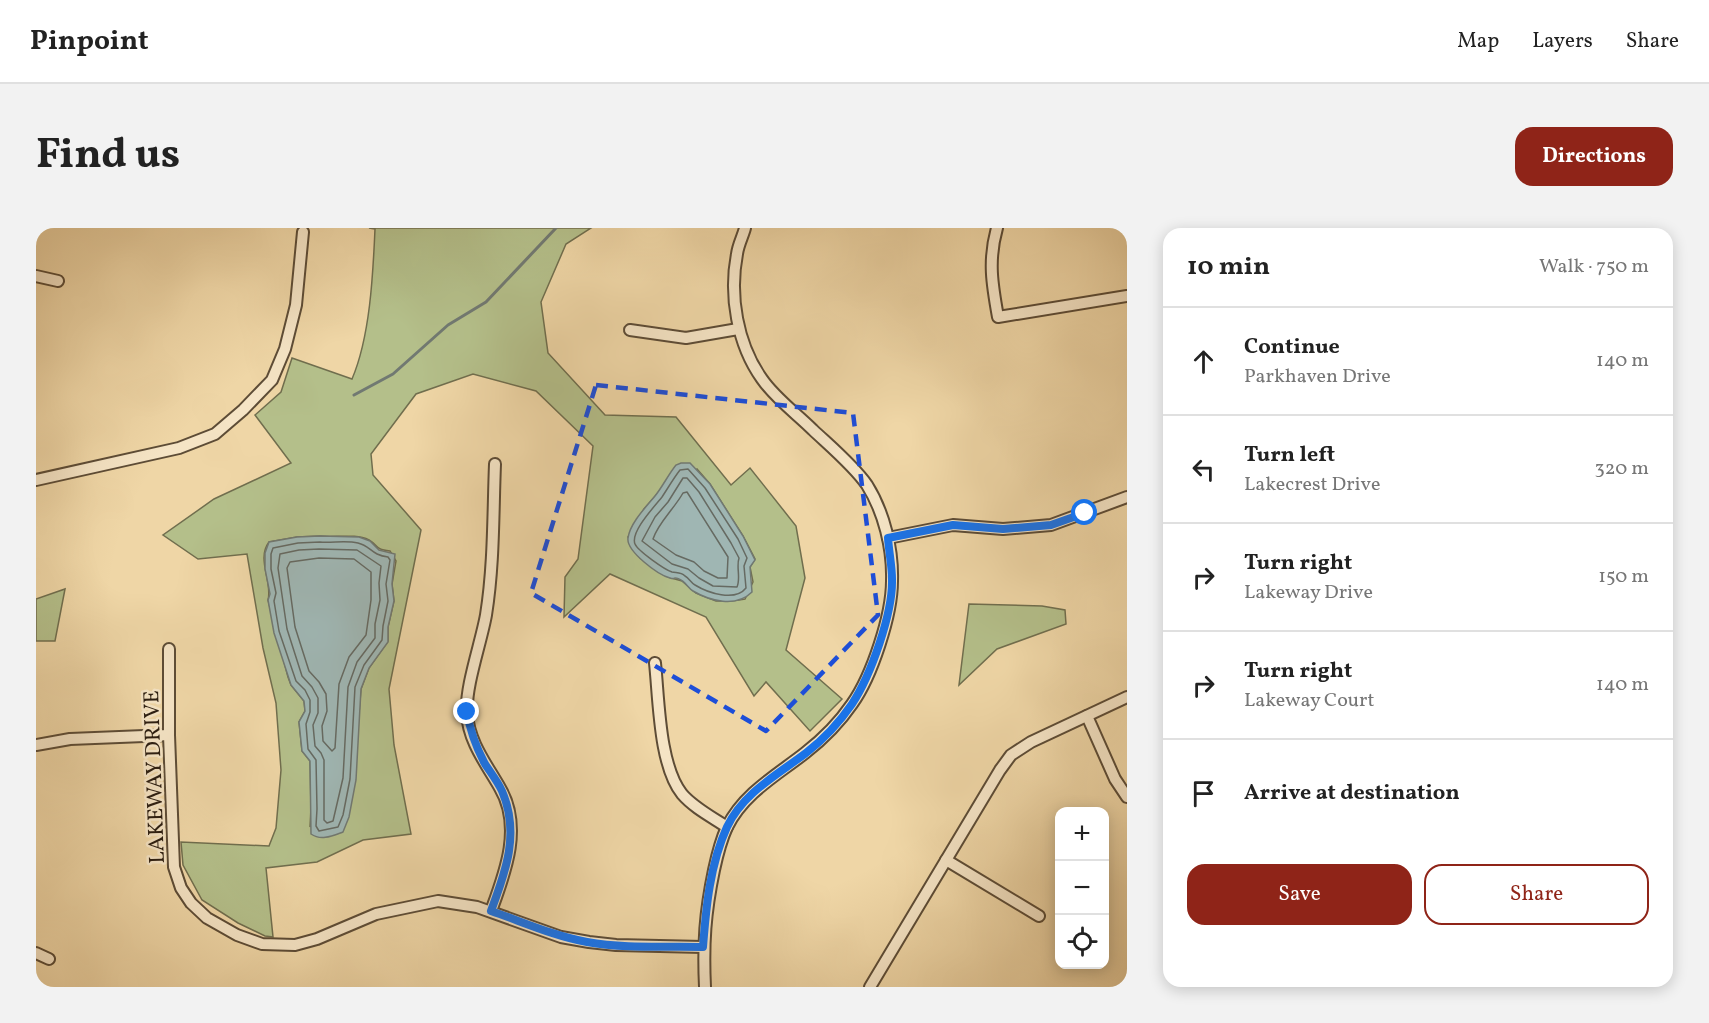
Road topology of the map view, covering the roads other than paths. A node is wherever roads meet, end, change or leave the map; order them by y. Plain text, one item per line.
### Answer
1 (746, 228) edge
2 (998, 228) edge
3 (303, 232) dead end
4 (36, 276) edge
5 (58, 281) dead end
6 (1127, 296) edge
7 (738, 328) junction
8 (630, 330) dead end
9 (495, 464) dead end
10 (36, 480) edge
11 (1127, 497) edge
12 (888, 538) junction
13 (169, 648) dead end
14 (655, 663) dead end
15 (1127, 697) edge
16 (1087, 716) junction
17 (169, 735) junction
18 (36, 745) edge
19 (1127, 797) edge
20 (727, 827) junction
21 (946, 860) junction
22 (491, 911) junction
23 (1039, 916) dead end
24 (703, 947) junction
25 (36, 953) edge
26 (49, 959) dead end
27 (874, 985) edge
28 (705, 987) edge

1 - 7 street
2 - 6 street
3 - 10 street
4 - 5 street
7 - 8 street
7 - 12 street
9 - 22 street
11 - 12 street
12 - 20 street
13 - 17 street, LAKEWAY DRIVE
14 - 20 street
15 - 16 street
16 - 19 street
16 - 21 street
17 - 18 street
17 - 22 street, LAKEWAY DRIVE
20 - 24 street
21 - 23 street
21 - 27 street
22 - 24 street, LAKEWAY DRIVE
24 - 28 street
25 - 26 street

